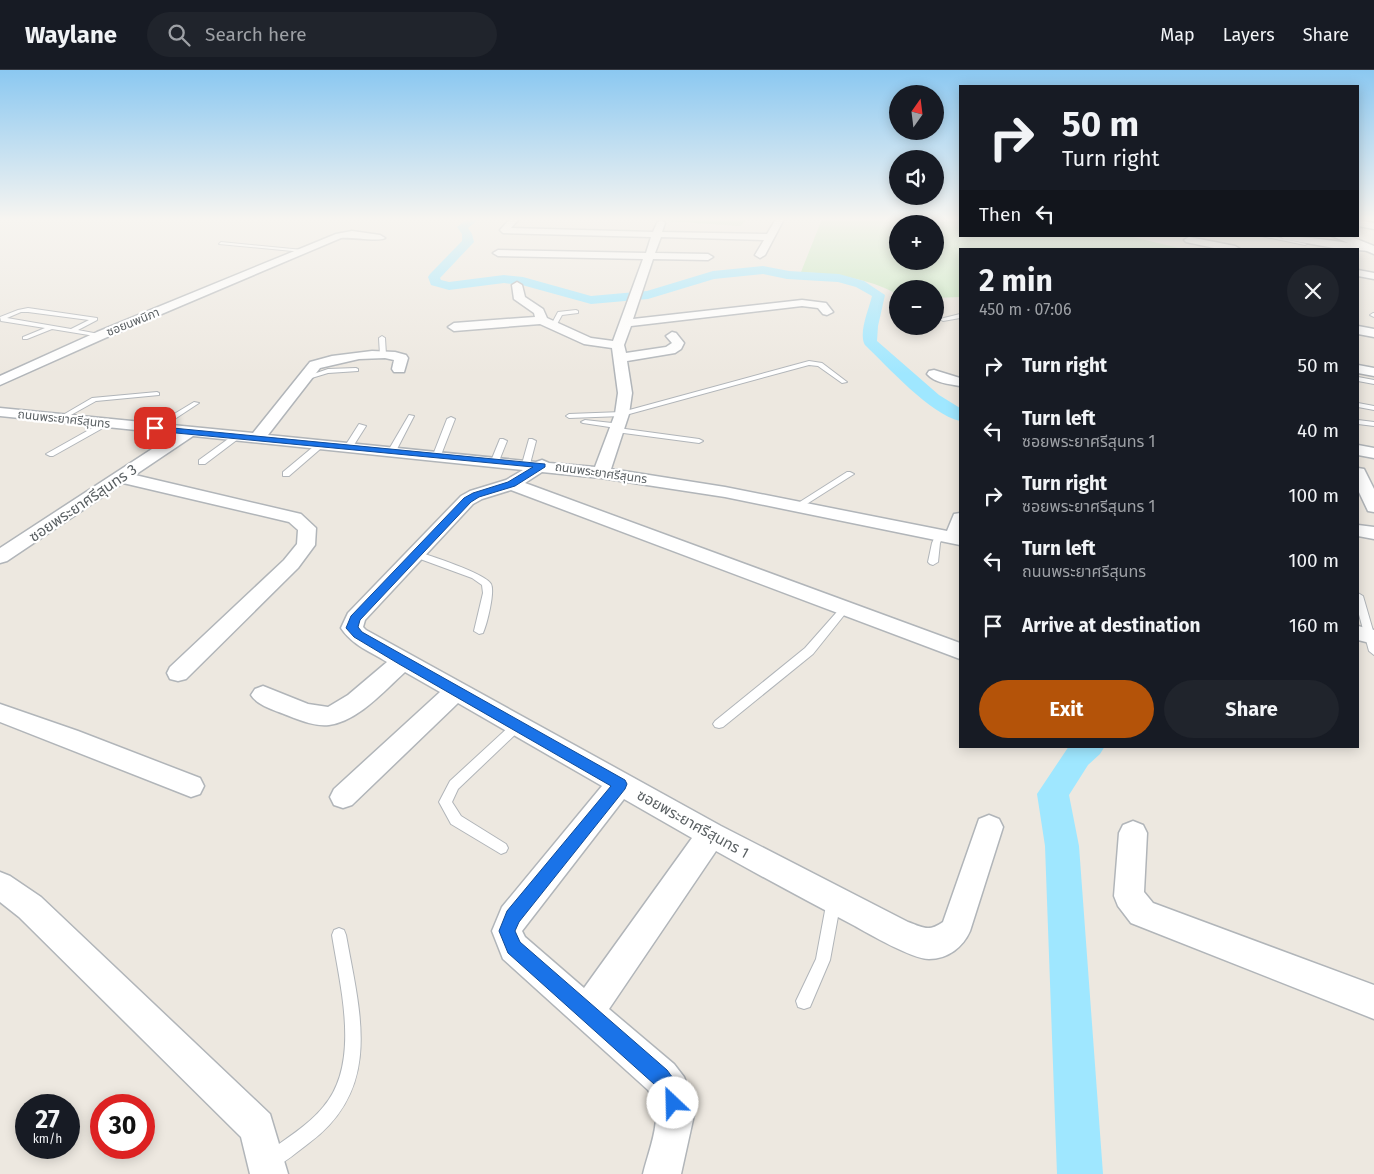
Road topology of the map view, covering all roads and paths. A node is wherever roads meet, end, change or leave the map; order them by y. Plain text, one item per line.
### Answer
1 (254, 271) edge
2 (644, 271) edge
3 (1359, 273) edge
4 (1374, 276) edge
5 (517, 285) dead end
6 (576, 312) dead end
7 (827, 312) dead end
8 (959, 316) edge
9 (944, 319) edge
10 (542, 320) junction
11 (624, 323) junction
12 (554, 325) junction
13 (52, 327) junction
14 (454, 327) dead end
15 (72, 330) junction
16 (1359, 330) edge
17 (1374, 333) edge
18 (101, 335) junction
19 (672, 336) dead end
20 (25, 338) dead end
21 (382, 338) dead end
22 (619, 351) junction
23 (383, 355) junction
24 (400, 369) dead end
25 (1359, 369) edge
26 (356, 370) dead end
27 (1374, 372) edge
28 (934, 374) dead end
29 (305, 378) junction
30 (1359, 379) edge
31 (0, 381) edge
32 (844, 382) dead end
33 (959, 382) edge
34 (1374, 382) edge
35 (157, 394) dead end
36 (196, 403) dead end
37 (1359, 405) edge
38 (1374, 408) edge
39 (0, 412) edge
40 (411, 416) dead end
41 (569, 416) dead end
42 (60, 419) junction
43 (450, 419) dead end
44 (585, 422) dead end
45 (1359, 422) edge
46 (618, 423) junction
47 (106, 424) junction
48 (1374, 424) edge
49 (362, 426) dead end
50 (155, 428) junction
51 (190, 431) junction
52 (238, 436) junction
53 (258, 437) junction
54 (503, 441) dead end
55 (532, 441) dead end
56 (699, 441) dead end
57 (322, 444) junction
58 (349, 446) junction
59 (1359, 450) edge
60 (392, 451) junction
61 (1374, 452) edge
62 (50, 454) dead end
63 (436, 455) junction
64 (495, 461) junction
65 (202, 462) dead end
66 (534, 465) junction
67 (601, 473) junction
68 (286, 474) dead end
69 (850, 474) dead end
70 (1359, 475) edge
71 (121, 477) junction
72 (512, 484) junction
73 (799, 505) junction
74 (1374, 507) edge
75 (959, 520) edge
76 (1359, 531) edge
77 (1374, 533) edge
78 (951, 537) edge
79 (415, 554) junction
80 (0, 557) edge
81 (933, 562) dead end
82 (1359, 600) edge
83 (846, 607) junction
84 (479, 631) dead end
85 (1369, 639) edge
86 (959, 651) edge
87 (403, 661) junction
88 (178, 673) dead end
89 (456, 691) junction
90 (263, 695) dead end
91 (0, 713) edge
92 (719, 724) dead end
93 (517, 726) junction
94 (620, 784) junction
95 (191, 786) dead end
96 (343, 797) dead end
97 (989, 827) dead end
98 (1133, 833) dead end
99 (711, 835) junction
100 (501, 848) dead end
101 (0, 885) edge
102 (834, 900) junction
103 (339, 935) dead end
104 (804, 1001) dead end
105 (1374, 1002) edge
106 (587, 1012) junction
107 (264, 1170) edge
108 (662, 1174) edge

1 - 18 street, ซอยนพนิภา
2 - 11 street
3 - 4 street
5 - 10 street
6 - 12 lane
7 - 11 street
8 - 9 lane
10 - 12 street
10 - 14 street
11 - 22 street
12 - 22 street
13 - 15 lane
13 - 15 lane
13 - 20 lane
15 - 18 lane
16 - 17 street
18 - 31 street, ซอยนพนิภา
19 - 22 street
21 - 23 lane
22 - 46 street
23 - 24 street
23 - 29 street
25 - 27 street
26 - 29 lane
28 - 33 street
29 - 53 street
30 - 34 lane
32 - 46 lane
35 - 42 lane
36 - 50 lane
37 - 38 lane
39 - 42 street, ถนนพระยาศรีสุนทร
40 - 60 lane
41 - 46 lane
42 - 47 street, ถนนพระยาศรีสุนทร
43 - 63 lane
44 - 46 lane
45 - 48 lane
46 - 56 lane
46 - 67 street
47 - 50 street, ถนนพระยาศรีสุนทร
47 - 62 lane
49 - 58 lane
50 - 51 street, ถนนพระยาศรีสุนทร
51 - 52 street, ถนนพระยาศรีสุนทร
51 - 71 street, ซอยพระยาศรีสุนทร 3
52 - 53 street, ถนนพระยาศรีสุนทร
52 - 65 lane
53 - 57 street, ถนนพระยาศรีสุนทร
54 - 64 lane
55 - 66 lane
57 - 58 street, ถนนพระยาศรีสุนทร
57 - 68 lane
58 - 60 street, ถนนพระยาศรีสุนทร
59 - 61 street
60 - 63 street, ถนนพระยาศรีสุนทร
63 - 64 street, ถนนพระยาศรีสุนทร
64 - 66 street, ถนนพระยาศรีสุนทร
66 - 67 street, ถนนพระยาศรีสุนทร
66 - 72 street, ซอยพระยาศรีสุนทร 1
67 - 73 street, ถนนพระยาศรีสุนทร
69 - 73 lane
70 - 74 street
71 - 80 street, ซอยพระยาศรีสุนทร 3
71 - 88 street
72 - 79 street, ซอยพระยาศรีสุนทร 1
72 - 83 street
73 - 78 street, ถนนพระยาศรีสุนทร
75 - 78 street
76 - 77 street
78 - 81 lane
79 - 84 lane
79 - 87 street, ซอยพระยาศรีสุนทร 1
82 - 85 lane
83 - 86 street
83 - 92 lane
87 - 89 street, ซอยพระยาศรีสุนทร 1
87 - 90 street
89 - 93 street, ซอยพระยาศรีสุนทร 1
89 - 96 street
91 - 95 street
93 - 94 street, ซอยพระยาศรีสุนทร 1
93 - 100 lane
94 - 99 street, ซอยพระยาศรีสุนทร 1
94 - 106 street
97 - 102 street, ซอยพระยาศรีสุนทร 1
98 - 105 street
99 - 102 street, ซอยพระยาศรีสุนทร 1
99 - 106 street
101 - 107 street
102 - 104 lane
103 - 107 lane
106 - 108 street

